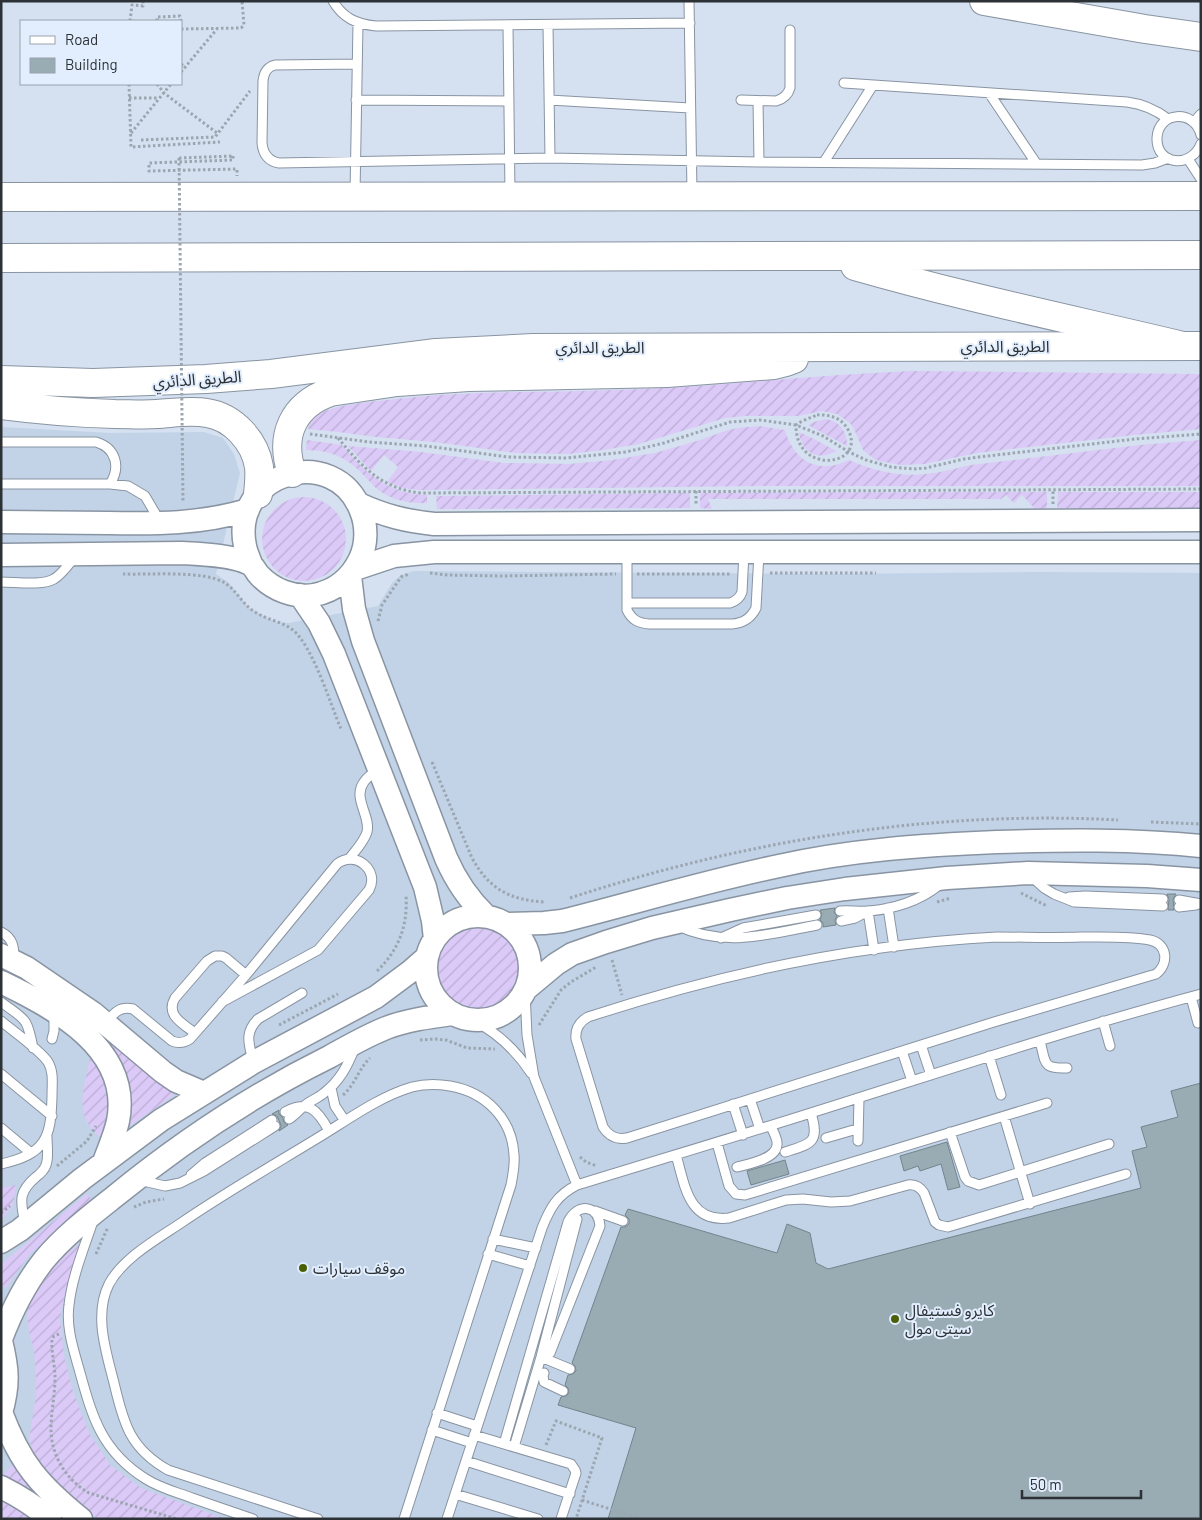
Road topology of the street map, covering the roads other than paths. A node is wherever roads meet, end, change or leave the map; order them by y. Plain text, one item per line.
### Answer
1 (333, 1) edge
2 (689, 1) edge
3 (984, 1) edge
4 (358, 23) junction
5 (690, 23) junction
6 (548, 24) junction
7 (508, 25) junction
8 (790, 30) dead end
9 (1201, 38) edge
10 (357, 64) junction
11 (844, 83) dead end
12 (873, 85) junction
13 (989, 93) junction
14 (356, 100) junction
15 (549, 100) junction
16 (741, 100) dead end
17 (509, 101) junction
18 (758, 101) junction
19 (690, 108) junction
20 (1201, 114) edge
21 (1168, 119) junction
22 (1194, 122) junction
23 (1201, 135) edge
24 (1200, 146) edge
25 (550, 158) junction
26 (1168, 158) junction
27 (509, 159) junction
28 (1188, 159) junction
29 (356, 161) junction
30 (691, 161) junction
31 (759, 162) junction
32 (824, 162) junction
33 (1036, 163) junction
34 (1201, 179) edge
35 (692, 196) junction
36 (1201, 196) edge
37 (355, 197) junction
38 (510, 197) junction
39 (1, 198) edge
40 (1201, 255) edge
41 (822, 257) junction
42 (1, 258) edge
43 (1192, 346) edge
44 (820, 347) junction
45 (1, 380) edge
46 (1, 405) edge
47 (1, 442) edge
48 (292, 473) junction
49 (1, 484) edge
50 (110, 484) junction
51 (253, 502) junction
52 (359, 504) junction
53 (154, 515) junction
54 (1201, 520) edge
55 (1, 522) edge
56 (627, 552) junction
57 (1201, 552) edge
58 (77, 554) junction
59 (1, 555) edge
60 (751, 563) junction
61 (251, 564) junction
62 (352, 572) junction
63 (1, 582) edge
64 (300, 595) junction
65 (627, 603) junction
66 (379, 769) junction
67 (1201, 846) edge
68 (349, 859) junction
69 (1028, 874) junction
70 (947, 878) junction
71 (1201, 880) edge
72 (1163, 902) dead end
73 (1179, 903) dead end
74 (1201, 904) edge
75 (888, 908) junction
76 (840, 911) dead end
77 (868, 911) junction
78 (816, 915) dead end
79 (496, 920) junction
80 (841, 922) dead end
81 (674, 924) junction
82 (817, 925) dead end
83 (1, 932) edge
84 (721, 938) junction
85 (894, 947) junction
86 (431, 948) junction
87 (874, 950) junction
88 (8, 958) edge
89 (246, 975) junction
90 (1, 982) edge
91 (525, 991) junction
92 (302, 993) dead end
93 (1201, 994) edge
94 (1191, 997) junction
95 (1, 1002) edge
96 (222, 1002) junction
97 (54, 1012) junction
98 (463, 1017) junction
99 (1, 1021) edge
100 (1103, 1021) junction
101 (106, 1023) junction
102 (1198, 1023) dead end
103 (195, 1033) junction
104 (52, 1039) dead end
105 (1040, 1041) junction
106 (921, 1045) junction
107 (1110, 1046) dead end
108 (33, 1048) junction
109 (366, 1048) junction
110 (902, 1051) junction
111 (251, 1052) junction
112 (988, 1056) junction
113 (1067, 1068) dead end
114 (1, 1074) edge
115 (931, 1075) junction
116 (534, 1077) junction
117 (912, 1081) junction
118 (331, 1088) junction
119 (204, 1093) junction
120 (1001, 1094) dead end
121 (858, 1098) junction
122 (750, 1099) junction
123 (1047, 1103) dead end
124 (733, 1104) junction
125 (304, 1106) junction
126 (811, 1113) junction
127 (52, 1116) junction
128 (287, 1116) dead end
129 (1004, 1116) junction
130 (345, 1121) junction
131 (274, 1123) dead end
132 (771, 1126) junction
133 (1, 1128) edge
134 (760, 1129) junction
135 (857, 1129) junction
136 (329, 1130) junction
137 (950, 1132) junction
138 (743, 1135) junction
139 (47, 1137) junction
140 (826, 1138) dead end
141 (858, 1141) dead end
142 (717, 1143) junction
143 (1109, 1144) dead end
144 (785, 1152) dead end
145 (31, 1154) junction
146 (676, 1155) junction
147 (104, 1162) junction
148 (1, 1164) edge
149 (737, 1168) dead end
150 (1021, 1172) junction
151 (1126, 1174) dead end
152 (136, 1179) junction
153 (577, 1185) junction
154 (1030, 1204) junction
155 (595, 1211) dead end
156 (102, 1219) junction
157 (577, 1219) dead end
158 (623, 1221) dead end
159 (25, 1226) junction
160 (492, 1239) junction
161 (1, 1242) edge
162 (536, 1248) junction
163 (488, 1254) junction
164 (530, 1266) junction
165 (1, 1340) edge
166 (550, 1353) dead end
167 (540, 1357) junction
168 (570, 1369) dead end
169 (544, 1373) dead end
170 (563, 1392) dead end
171 (1, 1413) edge
172 (437, 1413) junction
173 (432, 1430) junction
174 (474, 1435) junction
175 (504, 1444) junction
176 (514, 1447) junction
177 (466, 1461) junction
178 (1, 1487) edge
179 (455, 1494) junction
180 (570, 1494) junction
181 (50, 1519) edge
182 (81, 1519) edge
183 (253, 1519) edge
184 (318, 1519) edge
185 (404, 1519) edge
186 (447, 1519) edge
187 (538, 1519) edge
188 (561, 1519) edge

1 - 4 lane
2 - 5 lane
3 - 9 highway
4 - 7 lane
4 - 10 lane
5 - 6 lane
5 - 19 lane
6 - 7 lane
6 - 15 lane
7 - 17 lane
8 - 18 lane
10 - 14 lane
10 - 29 lane
11 - 12 lane
12 - 13 lane
12 - 32 lane
13 - 21 lane
13 - 33 lane
14 - 17 lane
14 - 29 lane
15 - 19 lane
15 - 25 lane
16 - 18 lane
17 - 27 lane
18 - 31 lane
19 - 30 lane
20 - 22 lane
21 - 22 lane
21 - 26 lane
22 - 23 lane
24 - 28 lane
25 - 27 lane
25 - 30 lane
26 - 28 lane
26 - 33 lane
27 - 29 lane
27 - 38 lane
28 - 34 lane
29 - 37 lane
30 - 31 lane
30 - 35 lane
31 - 32 lane
32 - 33 lane
35 - 36 highway
35 - 38 highway
37 - 38 highway
37 - 39 highway
40 - 41 highway
41 - 42 highway
41 - 43 highway
43 - 44 highway, الطريق الدائري
44 - 45 highway, الطريق الدائري
44 - 48 highway
46 - 51 highway
47 - 50 lane
48 - 51 street
48 - 52 street
49 - 50 lane
50 - 53 lane
51 - 53 street
51 - 61 street
52 - 54 street
52 - 62 street
53 - 55 street
56 - 60 street
56 - 62 street
56 - 65 lane
57 - 60 street
58 - 59 street
58 - 61 street
58 - 63 lane
60 - 65 lane
60 - 65 lane
61 - 64 street
62 - 64 street
62 - 79 street
64 - 66 street
66 - 68 lane
66 - 86 street
67 - 79 street
68 - 89 lane
68 - 96 lane
69 - 70 street
69 - 71 street
69 - 72 lane
70 - 75 lane
70 - 81 street
73 - 74 lane
75 - 77 lane
75 - 85 lane
76 - 77 lane
77 - 80 lane
77 - 87 lane
78 - 84 lane
79 - 86 street
79 - 91 street
81 - 84 lane
81 - 91 street
82 - 84 lane
83 - 88 lane
85 - 87 lane
85 - 106 lane
86 - 98 street
86 - 111 street
87 - 124 lane
88 - 101 street
89 - 96 lane
89 - 103 lane
90 - 97 street
91 - 98 street
91 - 116 lane
92 - 111 lane
93 - 94 lane
94 - 100 lane
94 - 102 lane
95 - 108 lane
96 - 103 lane
97 - 104 lane
97 - 147 street
98 - 109 street
98 - 116 lane
99 - 108 lane
100 - 105 lane
100 - 107 lane
101 - 103 lane
101 - 119 street
105 - 112 lane
105 - 113 lane
106 - 110 lane
106 - 115 lane
108 - 127 lane
109 - 118 lane
109 - 152 street
110 - 117 lane
110 - 122 lane
111 - 119 street
112 - 115 lane
112 - 120 lane
114 - 127 lane
115 - 117 lane
116 - 153 lane
117 - 121 lane
118 - 125 lane
118 - 130 lane
119 - 147 street
121 - 126 lane
121 - 135 lane
122 - 124 lane
122 - 134 lane
123 - 129 lane
124 - 138 lane
125 - 128 lane
125 - 136 lane
126 - 132 lane
126 - 144 lane
127 - 139 lane
129 - 137 lane
129 - 150 lane
130 - 136 lane
130 - 160 lane
131 - 152 lane
132 - 134 lane
132 - 149 lane
133 - 145 lane
134 - 138 lane
135 - 140 lane
135 - 141 lane
136 - 184 lane
137 - 142 lane
137 - 150 lane
138 - 142 lane
139 - 145 lane
139 - 159 lane
142 - 146 lane
143 - 150 lane
145 - 148 lane
146 - 153 lane
146 - 154 lane
147 - 159 street
150 - 154 lane
151 - 154 lane
152 - 156 street
153 - 162 lane
155 - 158 lane
156 - 165 street
156 - 183 lane
157 - 167 lane
159 - 161 street
160 - 162 lane
160 - 163 lane
162 - 164 lane
163 - 164 lane
163 - 172 lane
164 - 174 lane
165 - 171 street
166 - 175 lane
167 - 168 lane
167 - 176 lane
169 - 170 lane
171 - 182 street
172 - 173 lane
172 - 174 lane
173 - 174 lane
173 - 185 lane
174 - 175 lane
174 - 177 lane
175 - 176 lane
176 - 180 lane
177 - 179 lane
177 - 180 lane
178 - 181 street
179 - 186 lane
179 - 187 lane
180 - 188 lane

